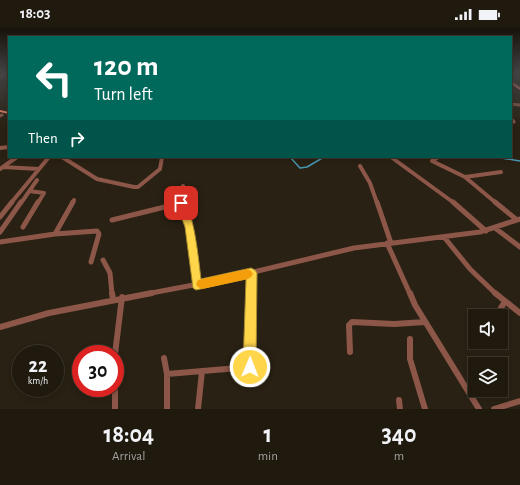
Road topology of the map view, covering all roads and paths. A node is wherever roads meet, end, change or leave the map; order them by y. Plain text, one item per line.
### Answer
1 (512, 119) edge
2 (514, 122) dead end
3 (15, 158) edge
4 (48, 158) edge
5 (64, 158) edge
6 (162, 158) edge
7 (392, 158) edge
8 (436, 158) edge
9 (360, 166) dead end
10 (1, 168) edge
11 (39, 169) junction
12 (501, 172) dead end
13 (465, 177) junction
14 (37, 180) dead end
15 (184, 186) dead end
16 (29, 191) junction
17 (74, 200) dead end
18 (181, 203) junction
19 (0, 217) edge
20 (112, 220) dead end
21 (519, 220) edge
22 (23, 227) dead end
23 (495, 228) junction
24 (486, 231) junction
25 (0, 232) edge
26 (56, 234) junction
27 (444, 237) junction
28 (0, 242) edge
29 (389, 243) junction
30 (520, 247) edge
31 (103, 260) dead end
32 (91, 262) dead end
33 (251, 273) junction
34 (196, 285) junction
35 (122, 297) junction
36 (113, 299) junction
37 (504, 303) junction
38 (500, 309) edge
39 (520, 313) edge
40 (425, 322) junction
41 (0, 327) edge
42 (410, 340) dead end
43 (116, 345) edge
44 (350, 352) dead end
45 (164, 358) dead end
46 (202, 371) junction
47 (167, 374) junction
48 (115, 397) edge
49 (399, 400) dead end
50 (520, 401) edge
51 (115, 409) edge
52 (167, 409) edge
53 (198, 409) edge
54 (400, 409) edge
55 (425, 409) edge
56 (479, 409) edge
57 (494, 409) edge

1 - 2 street
3 - 10 street
4 - 11 street
5 - 6 street
7 - 24 street
8 - 13 street
9 - 29 street
10 - 11 street
11 - 19 street
12 - 13 street
13 - 21 street
14 - 16 street
15 - 18 street
16 - 22 street
16 - 25 street
17 - 26 street
18 - 20 street
18 - 34 street
21 - 23 street
23 - 24 street
23 - 30 street
24 - 27 street
26 - 28 street
26 - 32 street
27 - 29 street
27 - 37 street
29 - 33 street
29 - 40 street
31 - 36 street
33 - 34 street
33 - 46 street
34 - 35 street
35 - 36 street
35 - 43 street
36 - 41 street
37 - 38 street
37 - 39 street
40 - 44 street
40 - 56 street
42 - 55 street
45 - 47 street
46 - 47 street
46 - 53 street
47 - 52 street
48 - 51 street
49 - 54 street
50 - 57 street

